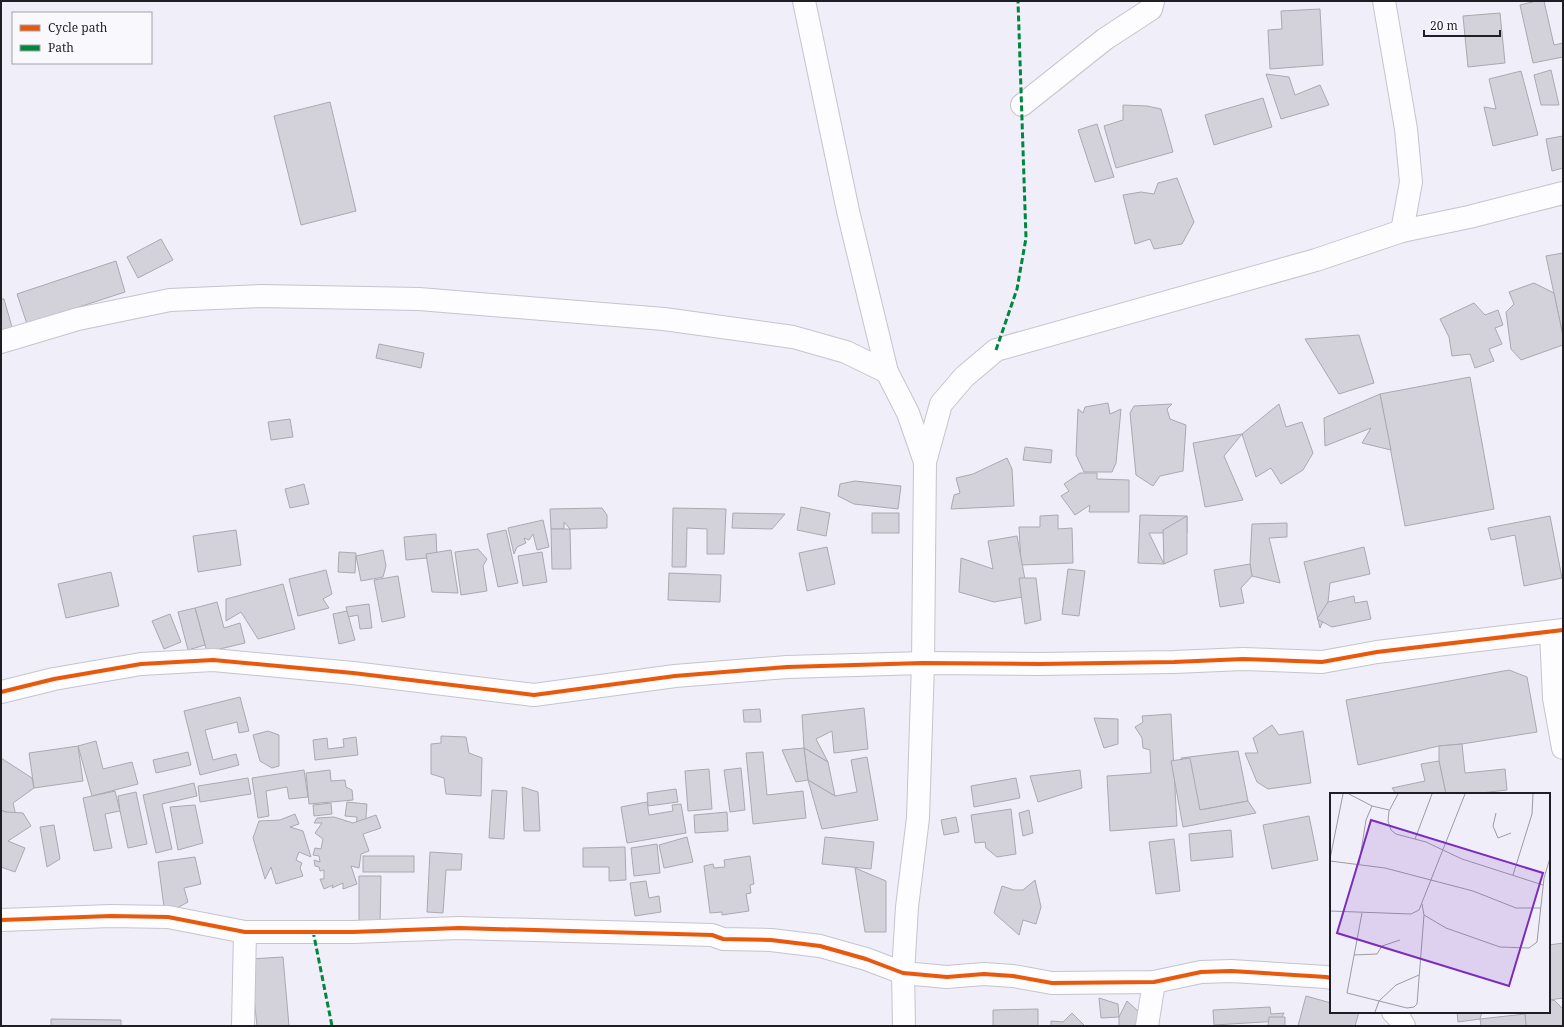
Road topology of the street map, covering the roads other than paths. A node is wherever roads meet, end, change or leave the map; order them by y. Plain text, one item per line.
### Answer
1 (804, 1) edge
2 (1153, 1) edge
3 (1384, 1) edge
4 (1022, 105) dead end
5 (1563, 193) edge
6 (1402, 231) junction
7 (1, 342) edge
8 (886, 372) junction
9 (926, 462) junction
10 (1557, 631) edge
11 (923, 663) junction
12 (1, 692) edge
13 (1563, 748) edge
14 (1, 920) edge
15 (245, 932) junction
16 (903, 973) junction
17 (1330, 978) edge
18 (1154, 982) junction
19 (1394, 1013) edge
20 (243, 1026) edge
21 (904, 1026) edge
22 (1147, 1026) edge
23 (1404, 1026) edge

1 - 8 street
2 - 4 street
3 - 6 street
5 - 6 street
6 - 9 street
7 - 8 street
8 - 9 street
9 - 11 street
10 - 11 street
10 - 13 street
11 - 12 street
11 - 16 street
14 - 15 street
15 - 16 street
15 - 20 street
16 - 18 street
16 - 21 street
17 - 18 street
18 - 22 street
19 - 23 street

